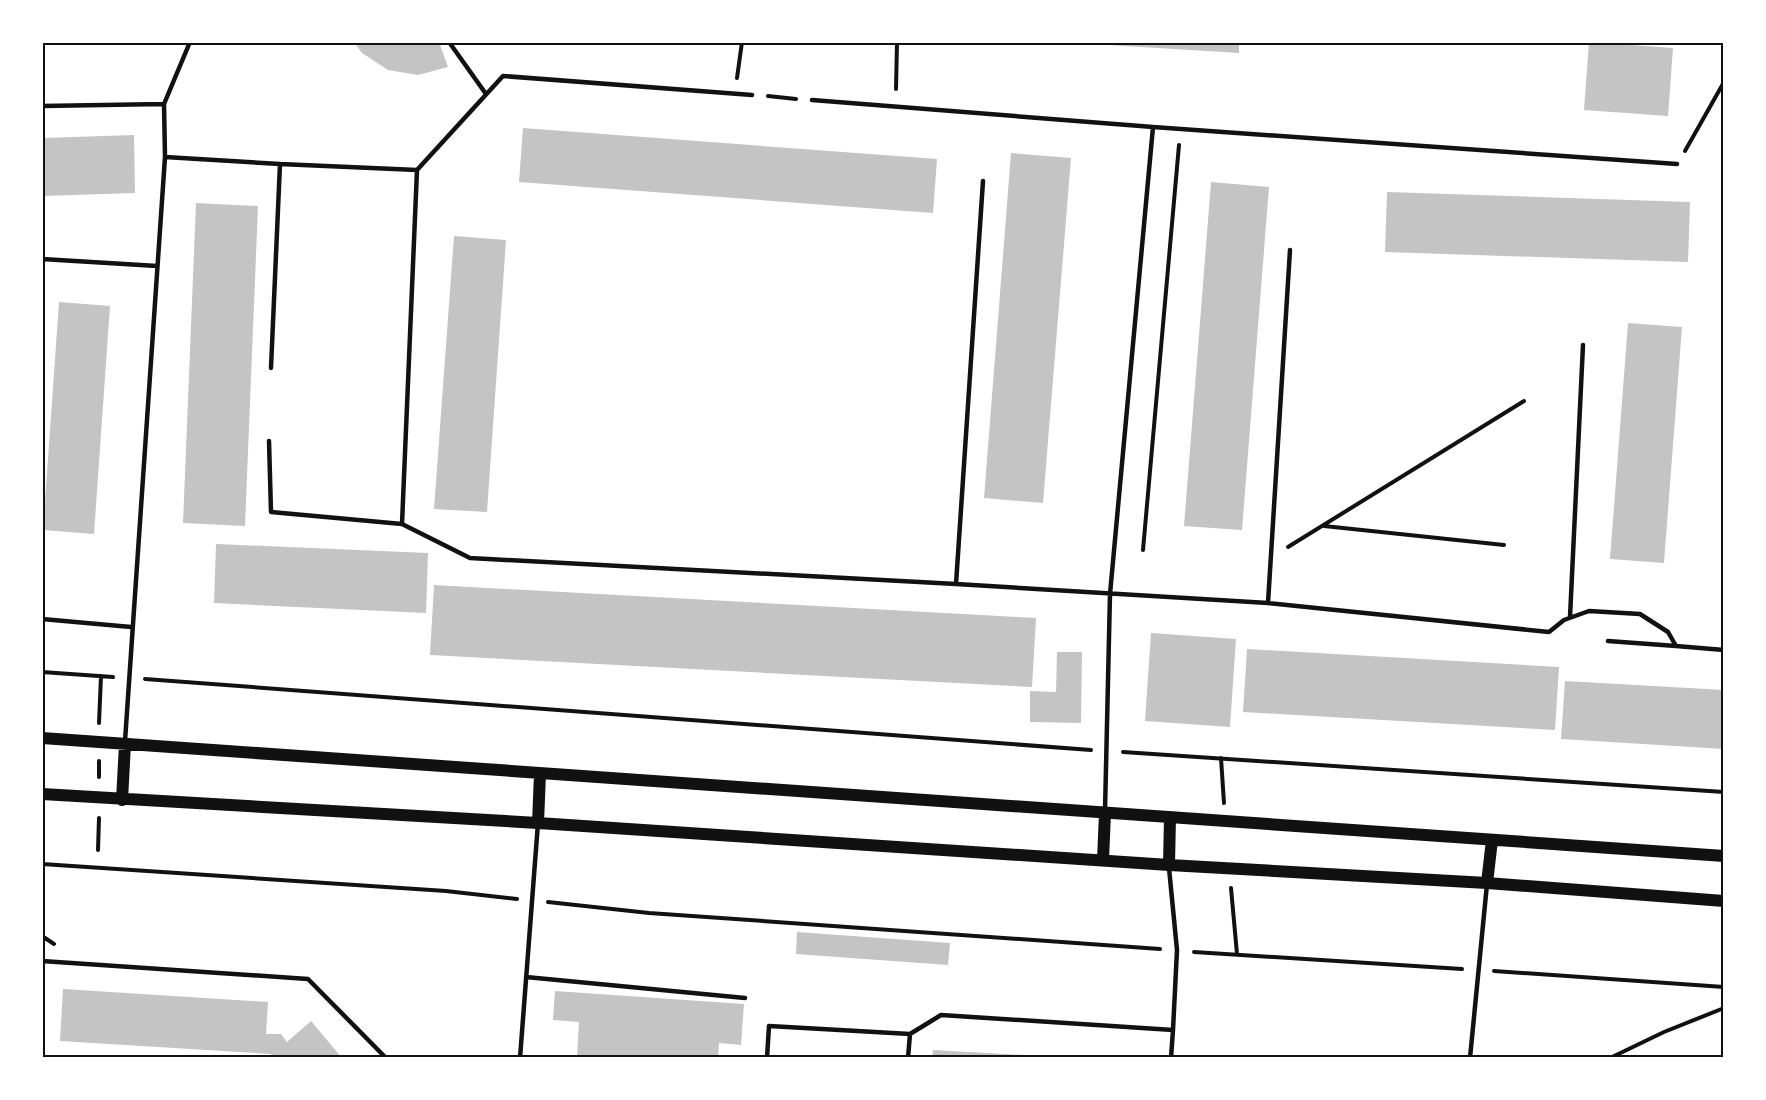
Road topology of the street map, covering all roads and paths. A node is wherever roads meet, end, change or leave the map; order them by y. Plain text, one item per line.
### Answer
1 (190, 42) edge
2 (450, 42) edge
3 (742, 42) edge
4 (897, 42) edge
5 (1724, 82) edge
6 (735, 93) junction
7 (486, 94) junction
8 (752, 95) joint
9 (812, 100) joint
10 (164, 104) junction
11 (896, 105) junction
12 (42, 106) edge
13 (1153, 127) junction
14 (1180, 129) junction
15 (165, 157) junction
16 (280, 164) junction
17 (1677, 164) joint
18 (417, 170) junction
19 (983, 181) dead end
20 (1290, 250) dead end
21 (42, 259) edge
22 (157, 266) junction
23 (1582, 345) dead end
24 (271, 368) dead end
25 (1524, 401) dead end
26 (269, 441) dead end
27 (402, 524) junction
28 (1324, 526) junction
29 (1504, 545) dead end
30 (1143, 550) dead end
31 (1270, 559) junction
32 (956, 584) junction
33 (1110, 594) junction
34 (1268, 603) junction
35 (1570, 617) junction
36 (42, 620) edge
37 (132, 627) junction
38 (1608, 641) dead end
39 (1676, 646) junction
40 (1724, 650) edge
41 (42, 672) edge
42 (128, 678) junction
43 (42, 738) edge
44 (125, 744) junction
45 (1107, 751) junction
46 (540, 774) junction
47 (1724, 792) edge
48 (42, 794) edge
49 (122, 800) junction
50 (1105, 813) junction
51 (1170, 817) junction
52 (538, 823) junction
53 (1492, 840) junction
54 (1724, 856) edge
55 (1103, 861) junction
56 (42, 864) edge
57 (1169, 865) junction
58 (1487, 883) junction
59 (532, 900) junction
60 (1724, 901) edge
61 (1177, 950) junction
62 (42, 961) edge
63 (1479, 970) junction
64 (526, 977) junction
65 (1724, 987) edge
66 (745, 998) dead end
67 (1724, 1008) edge
68 (1173, 1030) junction
69 (910, 1034) junction
70 (387, 1058) edge
71 (520, 1058) edge
72 (767, 1058) edge
73 (908, 1058) edge
74 (1171, 1058) edge
75 (1470, 1058) edge
76 (1610, 1058) edge

1 - 10 lane
2 - 7 lane
3 - 6 path
4 - 11 path
5 - 17 path
6 - 7 lane
6 - 8 lane
7 - 18 lane
8 - 9 path
9 - 11 lane
10 - 12 lane
10 - 15 lane
11 - 13 lane
13 - 14 lane
13 - 33 lane
14 - 17 lane
14 - 30 path
15 - 16 lane
15 - 22 lane
16 - 18 lane
16 - 24 lane
18 - 27 lane
19 - 32 lane
20 - 31 lane
21 - 22 lane
22 - 37 lane
23 - 35 lane
25 - 28 path
26 - 27 lane
27 - 32 lane
28 - 29 path
28 - 31 path
31 - 34 lane
32 - 33 lane
33 - 34 lane
33 - 45 lane
34 - 35 lane
35 - 39 lane
36 - 37 lane
37 - 42 lane
38 - 39 lane
39 - 40 lane
41 - 42 path
42 - 44 lane
42 - 45 path
43 - 44 main road
44 - 46 main road
44 - 49 main road
45 - 47 path
45 - 50 lane
46 - 50 main road
46 - 52 main road
48 - 49 main road
49 - 52 main road
50 - 51 main road
50 - 55 main road
51 - 53 main road
51 - 57 main road
52 - 55 main road
52 - 59 lane
53 - 54 main road
53 - 58 main road
55 - 57 main road
56 - 59 path
57 - 58 main road
57 - 61 lane
58 - 60 main road
58 - 63 lane
59 - 61 path
59 - 64 lane
61 - 63 path
61 - 68 lane
62 - 70 lane
63 - 65 path
63 - 75 lane
64 - 66 lane
64 - 71 lane
67 - 76 path
68 - 69 lane
68 - 74 lane
69 - 72 lane
69 - 73 lane

